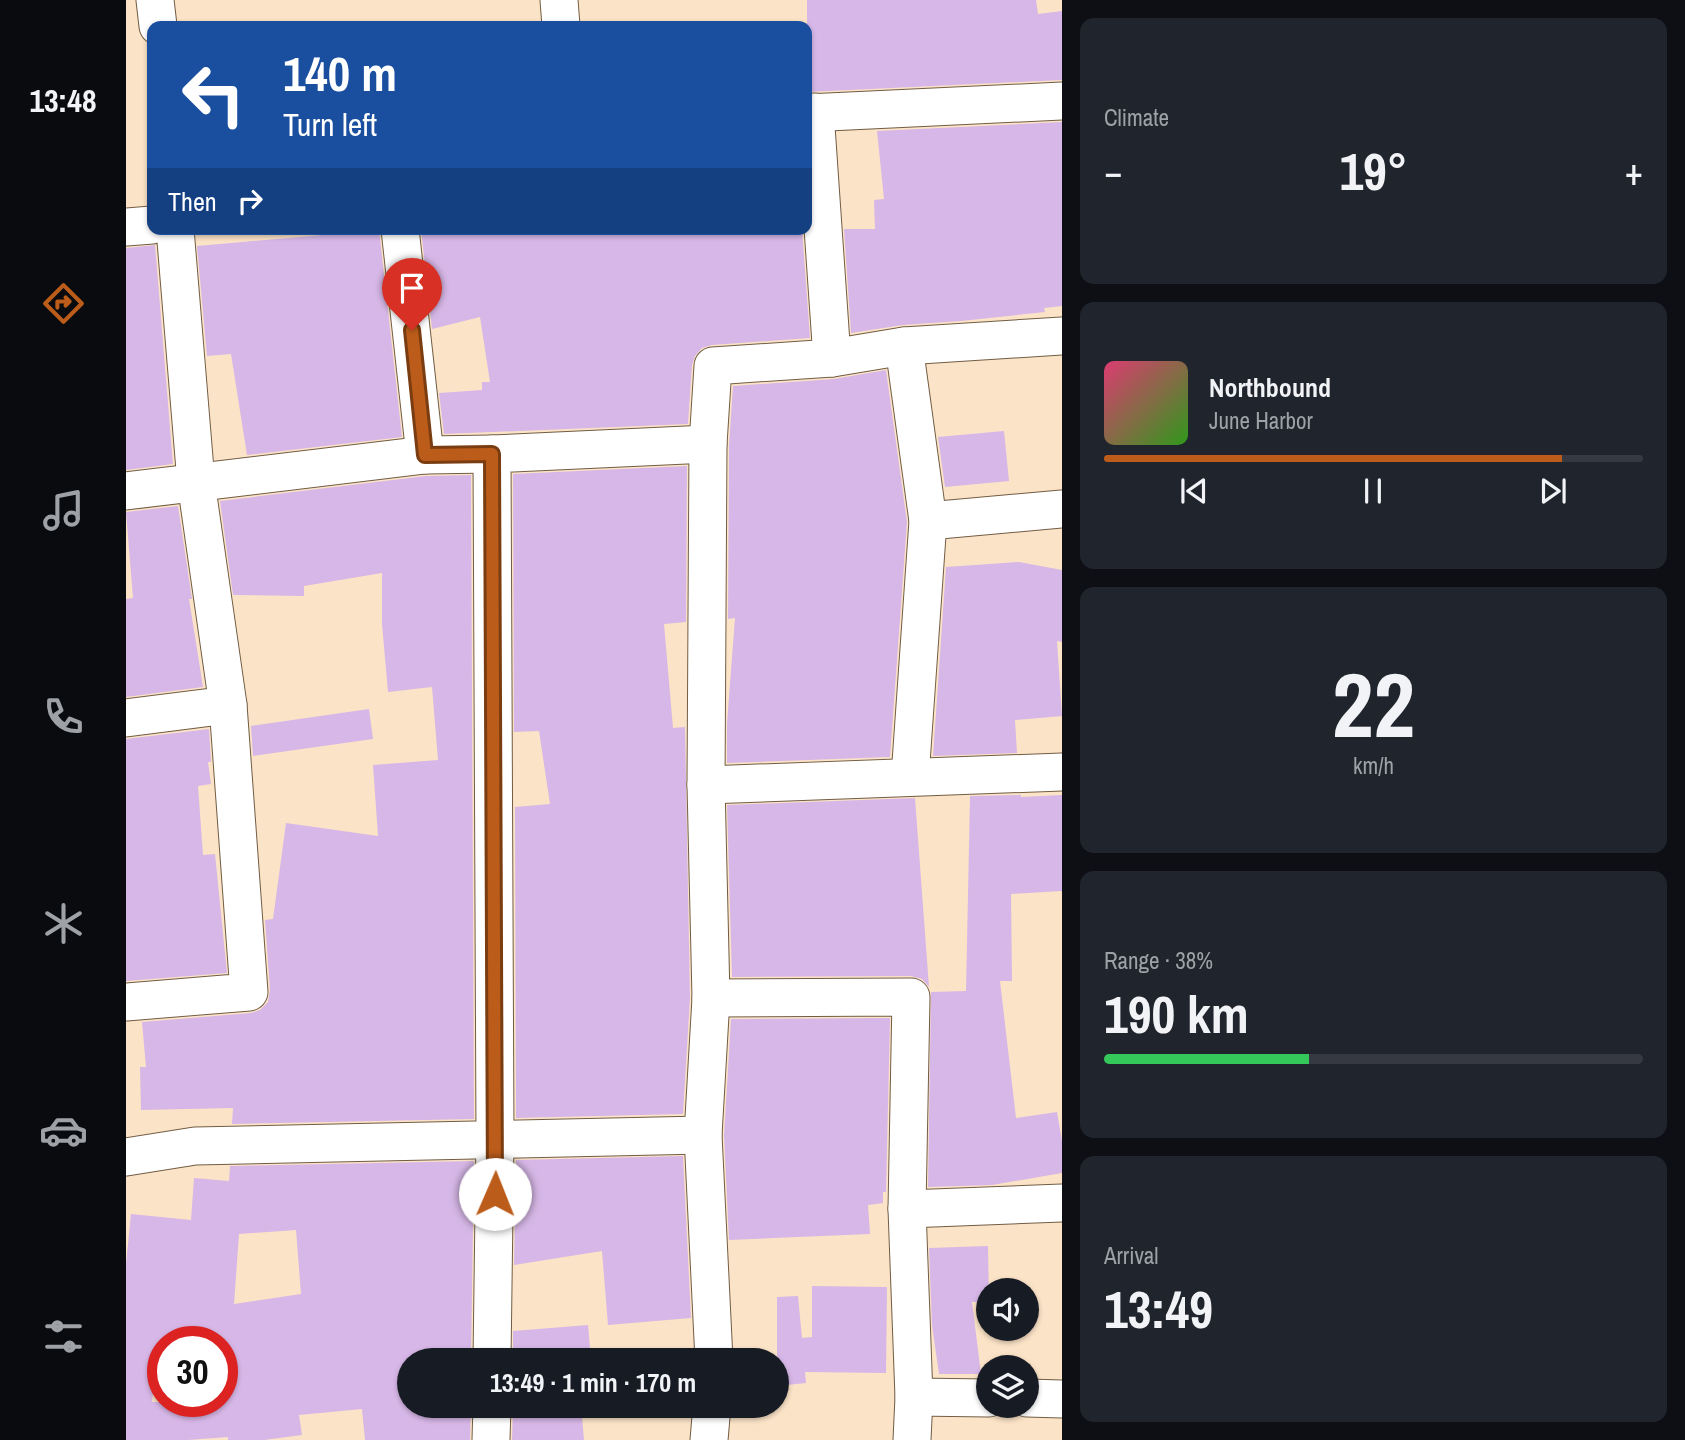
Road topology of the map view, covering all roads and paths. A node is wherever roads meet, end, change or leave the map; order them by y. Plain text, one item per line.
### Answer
1 (155, 0) edge
2 (559, 0) edge
3 (157, 21) edge
4 (561, 21) edge
5 (1062, 101) edge
6 (812, 113) edge
7 (812, 125) edge
8 (147, 225) edge
9 (126, 227) edge
10 (175, 235) edge
11 (401, 235) edge
12 (1062, 336) edge
13 (904, 346) junction
14 (832, 358) junction
15 (708, 444) junction
16 (492, 454) junction
17 (425, 455) junction
18 (196, 482) junction
19 (126, 491) edge
20 (1062, 509) edge
21 (928, 521) junction
22 (228, 705) junction
23 (126, 718) edge
24 (1062, 772) edge
25 (910, 777) junction
26 (706, 785) junction
27 (711, 998) junction
28 (126, 1002) edge
29 (703, 1135) junction
30 (495, 1138) junction
31 (126, 1157) edge
32 (1062, 1203) edge
33 (906, 1209) junction
34 (492, 1348) edge
35 (713, 1348) edge
36 (914, 1397) junction
37 (976, 1398) edge
38 (1039, 1398) edge
39 (1062, 1399) edge
40 (492, 1418) edge
41 (711, 1418) edge
42 (491, 1440) edge
43 (709, 1440) edge
44 (912, 1440) edge

1 - 3 street
2 - 4 street
5 - 6 street
7 - 14 street
8 - 9 street
10 - 18 street
11 - 17 street
12 - 13 street
13 - 14 street
13 - 21 street
14 - 15 street
15 - 16 street
15 - 26 street
16 - 17 street
16 - 30 street
17 - 18 street
18 - 19 street
18 - 22 street
20 - 21 street
21 - 25 street
22 - 23 street
22 - 28 street
24 - 25 street
25 - 26 street
26 - 27 street
27 - 29 street
27 - 33 street
29 - 30 street
29 - 35 street
30 - 31 street
30 - 34 street
32 - 33 street
33 - 36 street
36 - 37 street
36 - 44 street
38 - 39 street
40 - 42 street
41 - 43 street

